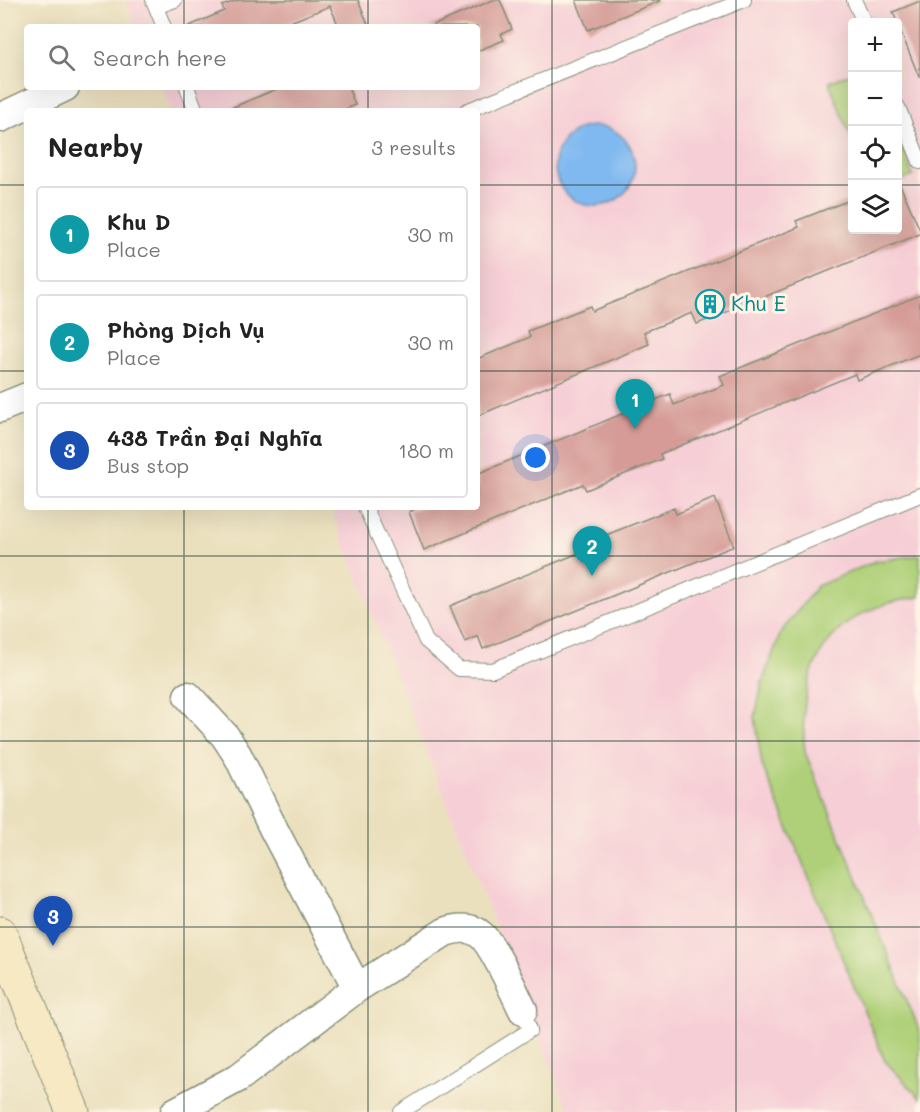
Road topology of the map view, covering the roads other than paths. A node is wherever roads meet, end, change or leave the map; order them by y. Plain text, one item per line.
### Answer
1 (175, 0) edge
2 (744, 0) edge
3 (855, 0) edge
4 (155, 4) edge
5 (862, 18) edge
6 (163, 24) edge
7 (59, 90) edge
8 (188, 90) edge
9 (195, 108) edge
10 (474, 108) edge
11 (0, 118) edge
12 (902, 119) edge
13 (920, 162) edge
14 (24, 398) edge
15 (0, 408) edge
16 (920, 495) edge
17 (366, 510) edge
18 (188, 696) dead end
19 (0, 933) edge
20 (357, 988) junction
21 (523, 1010) joint
22 (74, 1112) edge
23 (175, 1112) edge
24 (401, 1112) edge

1 - 4 lane
2 - 10 lane
3 - 5 lane
4 - 6 lane
7 - 11 street
8 - 9 lane
12 - 13 lane
14 - 15 street
16 - 17 lane
18 - 20 street
19 - 22 main road
20 - 21 street
20 - 23 street
21 - 24 lane

